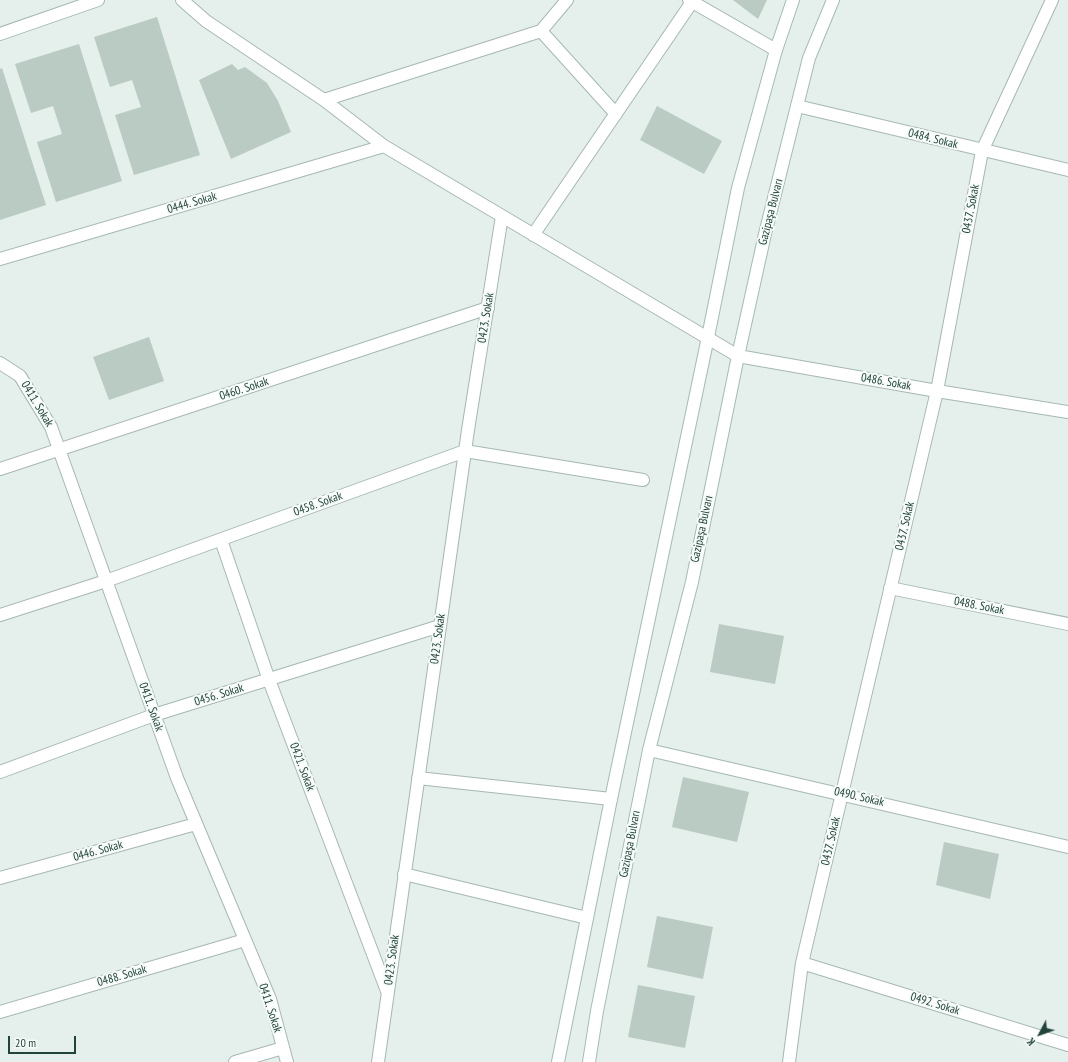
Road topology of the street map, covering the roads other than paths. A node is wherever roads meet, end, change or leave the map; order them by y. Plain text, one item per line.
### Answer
1 (98, 0) edge
2 (182, 0) edge
3 (567, 0) edge
4 (793, 0) edge
5 (833, 0) edge
6 (1052, 0) edge
7 (690, 1) edge
8 (541, 31) junction
9 (0, 34) edge
10 (776, 50) junction
11 (324, 100) junction
12 (797, 106) junction
13 (616, 114) junction
14 (384, 146) junction
15 (982, 151) junction
16 (1068, 170) edge
17 (502, 216) junction
18 (533, 235) junction
19 (0, 259) edge
20 (488, 308) junction
21 (708, 338) junction
22 (738, 356) junction
23 (0, 363) edge
24 (937, 391) junction
25 (1068, 412) edge
26 (59, 450) junction
27 (465, 451) junction
28 (0, 469) edge
29 (643, 480) dead end
30 (221, 540) junction
31 (106, 581) junction
32 (890, 588) junction
33 (0, 615) edge
34 (1068, 624) edge
35 (440, 626) junction
36 (269, 680) junction
37 (154, 715) junction
38 (649, 750) junction
39 (0, 772) edge
40 (418, 778) junction
41 (842, 793) junction
42 (611, 799) junction
43 (196, 824) junction
44 (1068, 847) edge
45 (404, 874) junction
46 (0, 878) edge
47 (587, 918) junction
48 (245, 940) junction
49 (802, 963) junction
50 (388, 992) junction
51 (0, 1012) edge
52 (1068, 1044) edge
53 (283, 1048) junction
54 (235, 1062) edge
55 (287, 1062) edge
56 (378, 1062) edge
57 (558, 1062) edge
58 (590, 1062) edge
59 (789, 1062) edge

1 - 9 street
2 - 11 street, 0486. Sokak
3 - 8 street
4 - 10 street
5 - 12 street, Gazipaşa Bulvarı
6 - 15 street, 0437. Sokak
7 - 10 street
7 - 13 street
8 - 11 street
8 - 13 street
10 - 21 street
11 - 14 street, 0486. Sokak
12 - 15 street, 0484. Sokak
12 - 22 street, Gazipaşa Bulvarı
13 - 18 street
14 - 17 street, 0486. Sokak
14 - 19 street, 0444. Sokak
15 - 16 street, 0484. Sokak
15 - 24 street, 0437. Sokak
17 - 18 street, 0486. Sokak
17 - 20 street, 0423. Sokak
18 - 21 street, 0486. Sokak
20 - 26 street, 0460. Sokak
20 - 27 street, 0423. Sokak
21 - 22 street, 0486. Sokak
21 - 42 street
22 - 24 street, 0486. Sokak
22 - 38 street, Gazipaşa Bulvarı
23 - 26 street, 0411. Sokak
24 - 25 street, 0486. Sokak
24 - 32 street, 0437. Sokak
26 - 28 street, 0460. Sokak
26 - 31 street, 0411. Sokak
27 - 29 street, 0458. Sokak
27 - 30 street, 0458. Sokak
27 - 35 street, 0423. Sokak
30 - 31 street, 0458. Sokak
30 - 36 street, 0421. Sokak
31 - 33 street, 0458. Sokak
31 - 37 street, 0411. Sokak
32 - 34 street, 0488. Sokak
32 - 41 street, 0437. Sokak
35 - 36 street, 0456. Sokak
35 - 40 street, 0423. Sokak
36 - 37 street, 0456. Sokak
36 - 50 street, 0421. Sokak
37 - 39 street, 0456. Sokak
37 - 43 street, 0411. Sokak
38 - 41 street, 0490. Sokak
38 - 58 street, Gazipaşa Bulvarı
40 - 42 street
40 - 45 street, 0423. Sokak
41 - 44 street, 0490. Sokak
41 - 49 street, 0437. Sokak
42 - 47 street
43 - 46 street, 0446. Sokak
43 - 48 street, 0411. Sokak
45 - 47 street
45 - 50 street, 0423. Sokak
47 - 57 street
48 - 51 street, 0488. Sokak
48 - 53 street, 0411. Sokak
49 - 52 street, 0492. Sokak
49 - 59 street, 0437. Sokak
50 - 56 street, 0423. Sokak
53 - 54 street
53 - 55 street, 0411. Sokak

